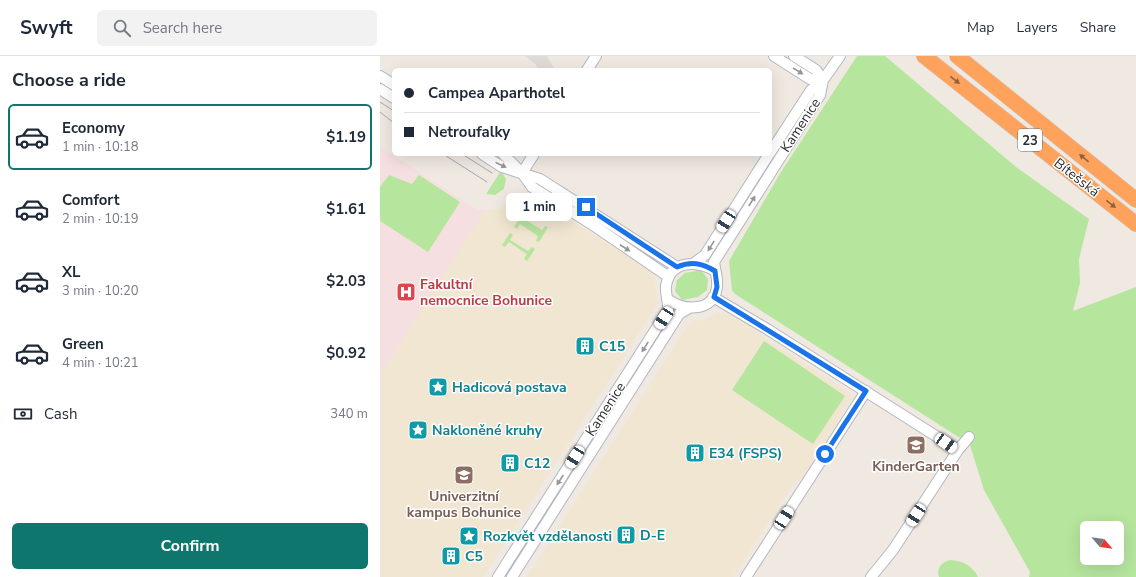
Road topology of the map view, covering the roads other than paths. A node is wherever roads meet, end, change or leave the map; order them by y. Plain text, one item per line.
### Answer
1 (596, 56) edge
2 (774, 56) edge
3 (794, 56) edge
4 (840, 56) edge
5 (924, 56) edge
6 (957, 56) edge
7 (973, 56) edge
8 (588, 68) edge
9 (380, 76) edge
10 (823, 80) junction
11 (392, 84) edge
12 (380, 89) edge
13 (392, 97) edge
14 (1036, 119) junction
15 (772, 150) edge
16 (485, 156) edge
17 (505, 156) edge
18 (533, 156) edge
19 (768, 156) edge
20 (522, 173) junction
21 (1136, 200) edge
22 (1136, 224) edge
23 (694, 263) junction
24 (677, 267) junction
25 (715, 271) junction
26 (668, 277) junction
27 (714, 297) junction
28 (669, 300) junction
29 (689, 308) junction
30 (866, 391) junction
31 (969, 437) dead end
32 (958, 450) junction
33 (498, 577) edge
34 (512, 577) edge
35 (746, 577) edge
36 (871, 577) edge

1 - 8 street
2 -> 10 street
3 - 10 street
4 - 10 street, Kamenice
5 -> 22 highway, Bítešská / 23
6 - 14 highway, Bítešská / 23
7 - 14 highway
9 - 11 street
10 - 15 street, Kamenice
25 -> 10 street, Kamenice
12 - 13 street
21 -> 14 highway, Bítešská / 23
16 -> 20 street
17 - 20 street
18 - 20 street
19 -> 23 street, Kamenice
20 - 24 street
20 -> 26 street
23 - 24 street, Kamenice
23 - 25 street
24 - 26 street
25 - 27 street, Kamenice
26 - 28 street, Kamenice
27 - 29 street, Kamenice
27 - 30 street
28 - 29 street
28 -> 33 street, Kamenice
29 - 34 street, Kamenice
30 - 32 street
30 - 35 street
31 - 32 street
32 - 36 street

